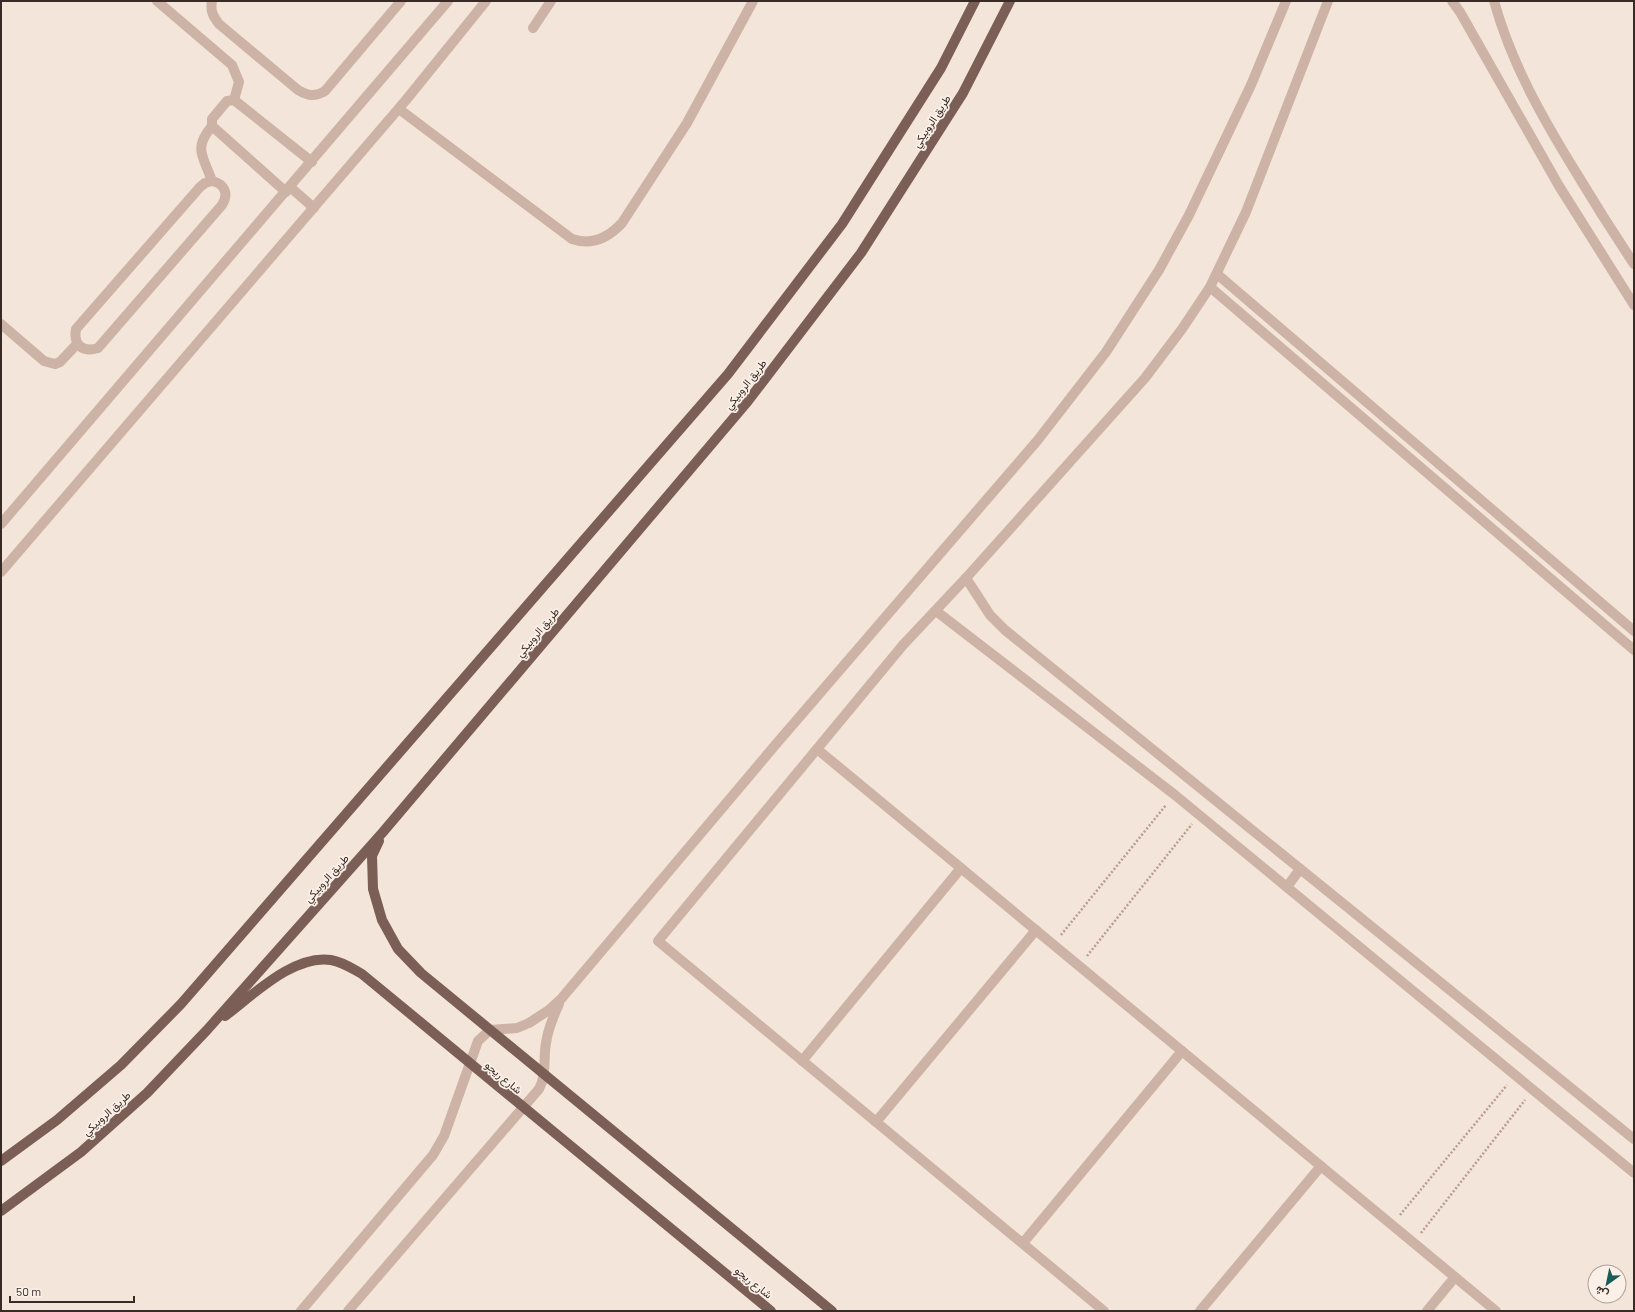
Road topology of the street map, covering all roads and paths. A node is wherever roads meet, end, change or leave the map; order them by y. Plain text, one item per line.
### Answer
1 (157, 1) edge
2 (212, 1) edge
3 (401, 1) edge
4 (448, 1) edge
5 (486, 1) edge
6 (551, 1) edge
7 (753, 1) edge
8 (975, 1) edge
9 (1010, 1) edge
10 (1286, 1) edge
11 (1328, 1) edge
12 (1452, 1) edge
13 (1494, 1) edge
14 (533, 28) dead end
15 (234, 100) junction
16 (399, 109) junction
17 (212, 126) junction
18 (312, 162) junction
19 (212, 181) junction
20 (288, 190) junction
21 (314, 208) junction
22 (1634, 264) edge
23 (1217, 274) junction
24 (1210, 287) junction
25 (1634, 305) edge
26 (1, 324) edge
27 (77, 344) junction
28 (1429, 456) junction
29 (1420, 466) junction
30 (1, 524) edge
31 (1, 572) edge
32 (966, 578) junction
33 (936, 611) junction
34 (1634, 631) edge
35 (1634, 650) edge
36 (818, 749) junction
37 (1175, 795) junction
38 (1200, 816) junction
39 (383, 832) junction
40 (962, 868) junction
41 (1300, 869) junction
42 (1287, 887) junction
43 (1036, 930) junction
44 (1053, 945) junction
45 (1079, 966) junction
46 (561, 999) junction
47 (207, 1030) junction
48 (490, 1030) junction
49 (1182, 1051) junction
50 (802, 1061) junction
51 (469, 1063) junction
52 (545, 1074) junction
53 (1515, 1075) junction
54 (1533, 1090) junction
55 (523, 1108) junction
56 (876, 1122) junction
57 (1634, 1139) edge
58 (1, 1161) edge
59 (1321, 1166) junction
60 (1634, 1173) edge
61 (1, 1211) edge
62 (1392, 1225) junction
63 (1023, 1243) junction
64 (1413, 1243) junction
65 (1455, 1277) junction
66 (301, 1311) edge
67 (348, 1311) edge
68 (771, 1311) edge
69 (832, 1311) edge
70 (1104, 1311) edge
71 (1200, 1311) edge
72 (1427, 1311) edge
73 (1496, 1311) edge

1 - 15 street
2 - 3 street
4 - 18 street
5 - 16 street
6 - 14 street
7 - 16 street
8 - 58 main road, طريق الروبيكي
9 - 39 main road, طريق الروبيكي
10 - 46 street
11 - 23 street
12 - 25 street
13 - 22 street
15 - 17 street
15 - 18 street
16 - 21 street
17 - 19 street
17 - 20 street
18 - 20 street
19 - 27 street
19 - 27 street
20 - 21 street
20 - 30 street
21 - 31 street
23 - 24 street
23 - 28 street
24 - 29 street
24 - 32 street
26 - 27 street
28 - 29 street
28 - 34 street
29 - 35 street
32 - 33 street
32 - 41 street
33 - 36 street
33 - 37 street
36 - 40 street
36 - 50 street
37 - 38 street
37 - 44 path
38 - 42 street
38 - 45 path
39 - 47 main road, طريق الروبيكي
39 - 48 main road
40 - 43 street
40 - 50 street
41 - 42 street
41 - 57 street
42 - 53 street
43 - 44 street
43 - 56 street
44 - 45 street
45 - 49 street
46 - 48 street
46 - 52 street
47 - 51 main road, شارع ريجو
47 - 61 main road, طريق الروبيكي
48 - 51 street
48 - 52 main road
49 - 59 street
49 - 63 street
50 - 56 street
51 - 55 main road, شارع ريجو
51 - 66 street
52 - 55 street
52 - 69 main road
53 - 54 street
53 - 62 path
54 - 60 street
54 - 64 path
55 - 67 street
55 - 68 main road, شارع ريجو
56 - 63 street
59 - 62 street
59 - 71 street
62 - 64 street
63 - 70 street
64 - 65 street
65 - 72 street
65 - 73 street

